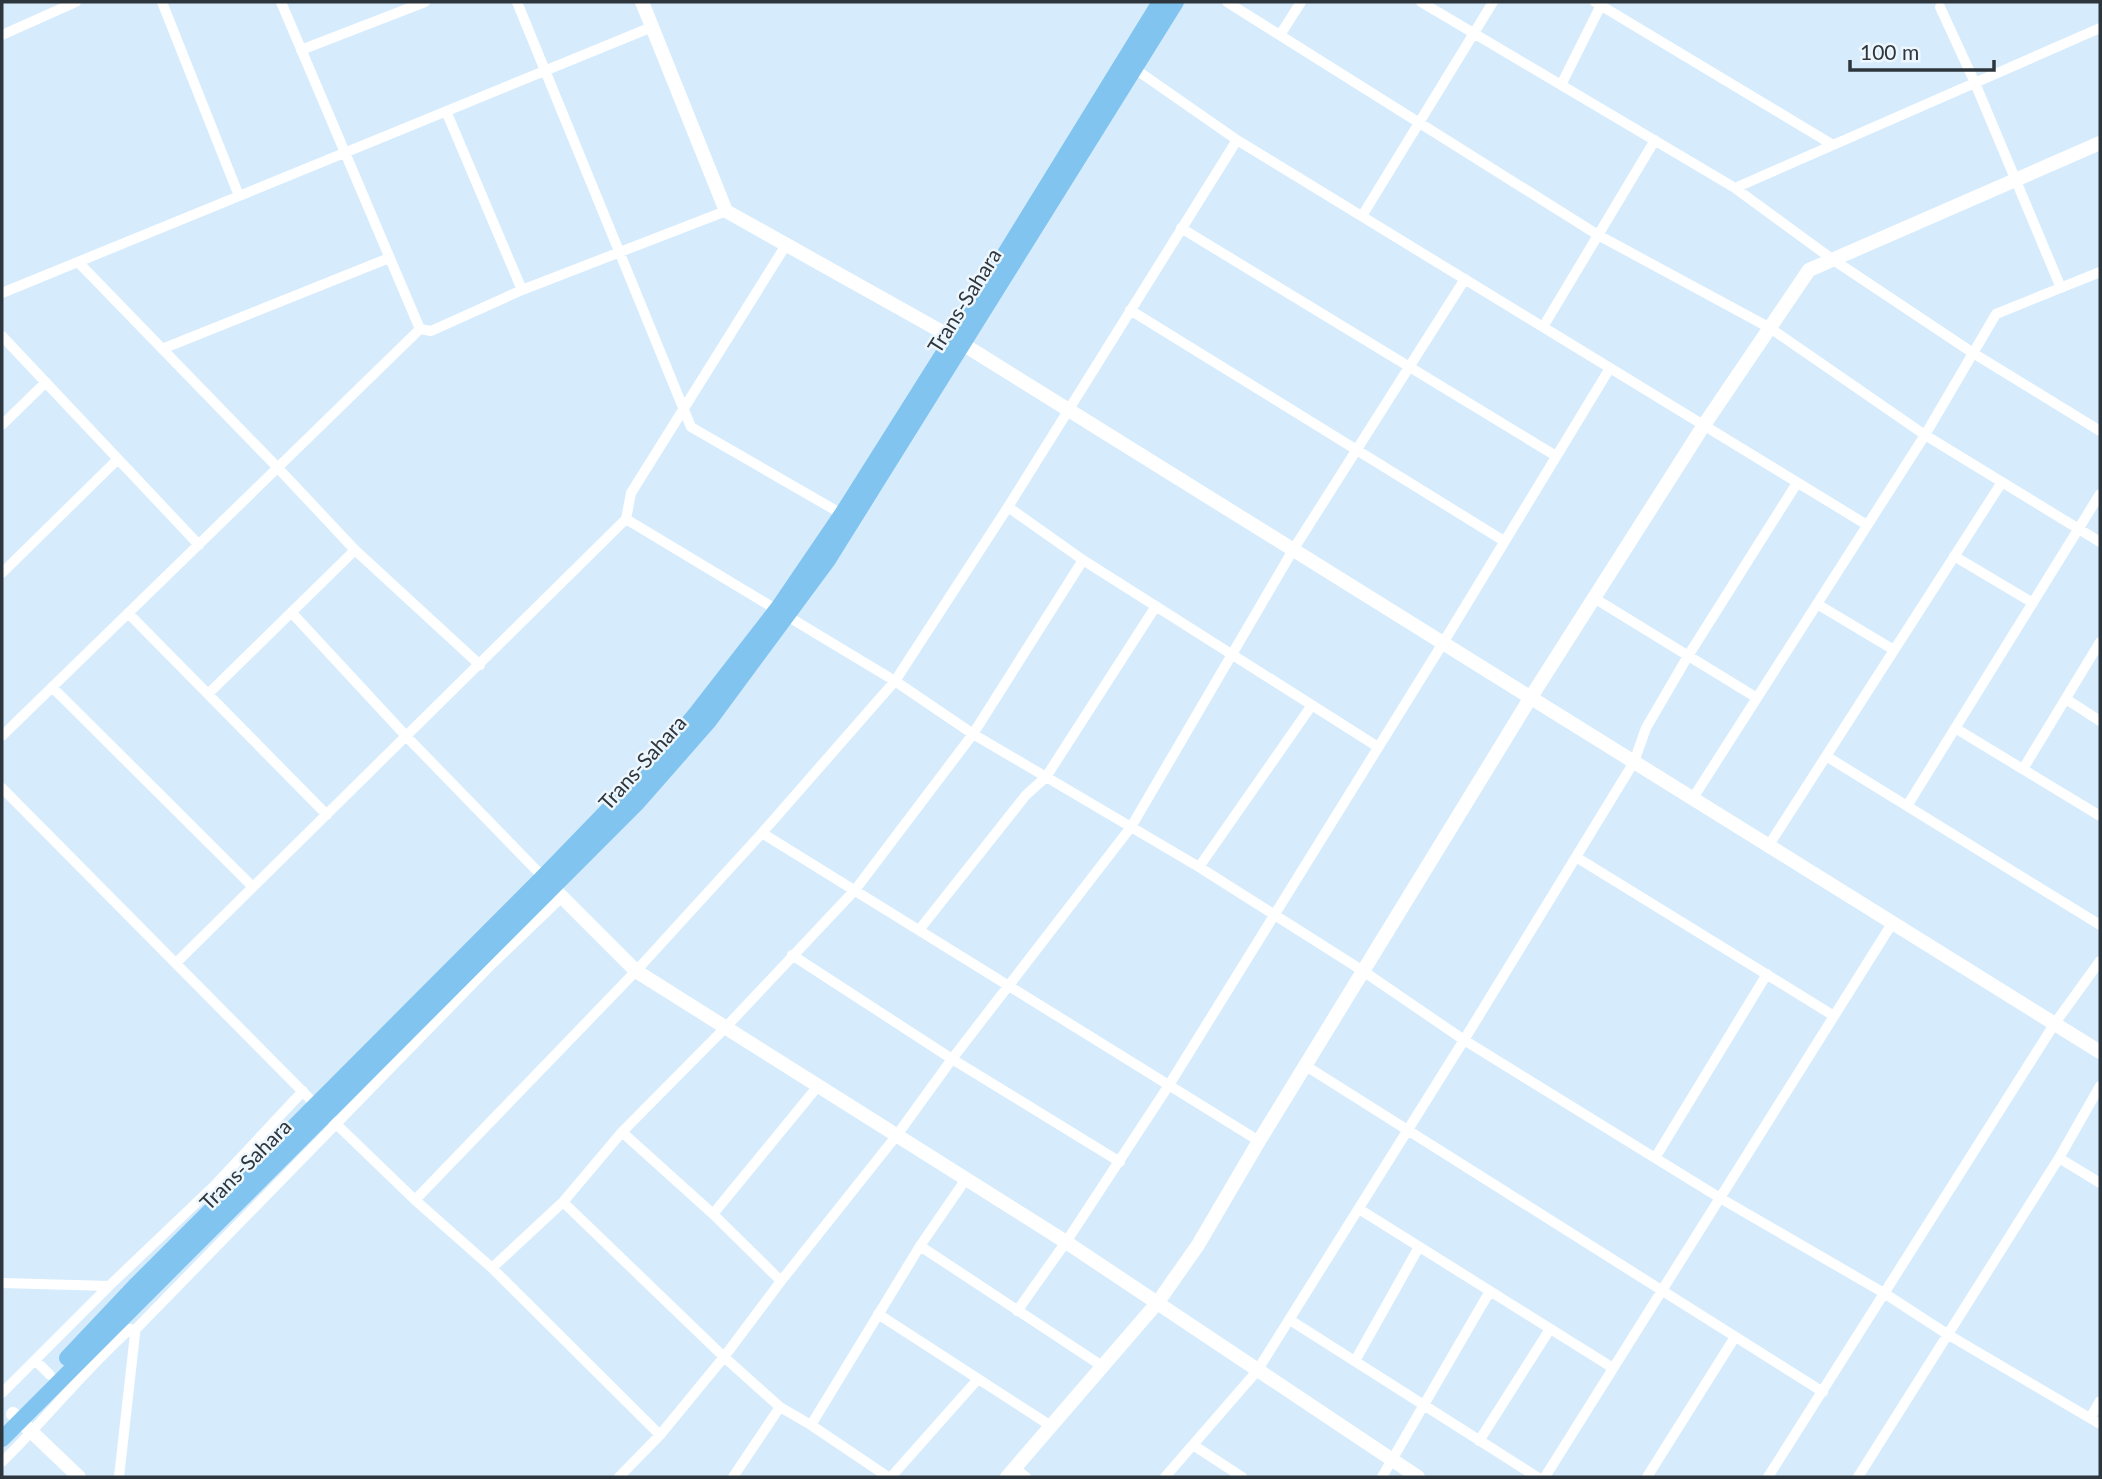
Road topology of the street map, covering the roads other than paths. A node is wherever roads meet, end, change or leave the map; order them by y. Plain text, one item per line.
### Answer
1 (76, 2) edge
2 (162, 2) edge
3 (281, 2) edge
4 (425, 2) edge
5 (517, 2) edge
6 (642, 2) edge
7 (1160, 2) edge
8 (1176, 2) edge
9 (1227, 2) edge
10 (1301, 2) edge
11 (1421, 2) edge
12 (1493, 2) edge
13 (1598, 4) edge
14 (1940, 7) dead end
15 (652, 27) junction
16 (2100, 28) edge
17 (1474, 33) junction
18 (2, 35) edge
19 (1280, 36) junction
20 (301, 50) junction
21 (1135, 69) junction
22 (546, 71) junction
23 (1975, 83) junction
24 (1561, 85) junction
25 (446, 111) junction
26 (1100, 112) junction
27 (1419, 123) junction
28 (1237, 139) junction
29 (1655, 141) junction
30 (2100, 143) edge
31 (1833, 145) junction
32 (345, 152) junction
33 (2014, 179) junction
34 (1735, 188) junction
35 (239, 196) junction
36 (726, 211) junction
37 (1362, 216) junction
38 (1181, 228) junction
39 (1598, 235) junction
40 (786, 245) junction
41 (620, 252) junction
42 (389, 258) junction
43 (1832, 259) junction
44 (78, 262) junction
45 (2100, 272) edge
46 (1465, 279) junction
47 (2061, 288) junction
48 (522, 290) junction
49 (2, 293) edge
50 (1130, 310) junction
51 (1543, 327) junction
52 (1770, 328) junction
53 (419, 329) junction
54 (2, 336) edge
55 (958, 341) junction
56 (162, 349) junction
57 (1973, 353) junction
58 (1410, 367) junction
59 (1610, 368) junction
60 (46, 383) junction
61 (685, 407) junction
62 (1068, 410) junction
63 (2, 425) edge
64 (1704, 425) junction
65 (2100, 431) edge
66 (1925, 435) junction
67 (1357, 449) junction
68 (1556, 456) junction
69 (118, 459) junction
70 (278, 468) junction
71 (2001, 482) junction
72 (1797, 483) junction
73 (862, 492) junction
74 (2100, 494) edge
75 (1008, 507) junction
76 (842, 514) junction
77 (626, 519) junction
78 (1867, 525) junction
79 (2079, 529) junction
80 (1504, 541) junction
81 (2100, 542) edge
82 (200, 545) junction
83 (355, 550) junction
84 (1293, 550) junction
85 (1954, 556) junction
86 (1083, 560) junction
87 (2, 573) edge
88 (1594, 598) junction
89 (2033, 603) junction
90 (1817, 604) junction
91 (1156, 606) junction
92 (783, 612) junction
93 (292, 613) junction
94 (129, 614) junction
95 (2100, 642) edge
96 (1443, 643) junction
97 (1894, 650) junction
98 (1231, 653) junction
99 (1688, 656) junction
100 (480, 665) junction
101 (895, 681) junction
102 (52, 687) junction
103 (208, 694) junction
104 (1531, 697) junction
105 (1757, 698) junction
106 (2066, 699) junction
107 (1312, 705) junction
108 (2100, 721) edge
109 (1955, 728) junction
110 (973, 734) junction
111 (2, 736) edge
112 (406, 736) junction
113 (1378, 747) junction
114 (1826, 756) junction
115 (1634, 762) junction
116 (2024, 769) junction
117 (1046, 776) junction
118 (2, 788) edge
119 (1693, 798) junction
120 (1907, 806) junction
121 (327, 815) junction
122 (2100, 816) edge
123 (1131, 827) junction
124 (762, 833) junction
125 (1769, 845) junction
126 (1576, 857) junction
127 (1199, 867) junction
128 (253, 887) junction
129 (553, 887) junction
130 (855, 890) junction
131 (1273, 914) junction
132 (1893, 922) junction
133 (2100, 925) edge
134 (919, 930) junction
135 (792, 955) junction
136 (2100, 961) edge
137 (176, 963) junction
138 (636, 971) junction
139 (1363, 971) junction
140 (1767, 974) junction
141 (1008, 985) junction
142 (1834, 1016) junction
143 (2055, 1023) junction
144 (725, 1028) junction
145 (1464, 1040) junction
146 (2100, 1052) edge
147 (952, 1059) junction
148 (1306, 1066) junction
149 (1169, 1084) junction
150 (818, 1086) junction
151 (2100, 1086) edge
152 (303, 1091) junction
153 (326, 1114) junction
154 (1408, 1130) junction
155 (622, 1132) junction
156 (897, 1135) junction
157 (1259, 1141) junction
158 (1655, 1158) junction
159 (2059, 1158) junction
160 (1120, 1162) junction
161 (966, 1179) junction
162 (2100, 1182) edge
163 (1720, 1198) junction
164 (415, 1199) junction
165 (563, 1202) junction
166 (1359, 1209) junction
167 (713, 1214) junction
168 (1066, 1242) junction
169 (920, 1246) junction
170 (1419, 1247) junction
171 (492, 1268) junction
172 (780, 1281) junction
173 (2, 1283) edge
174 (109, 1286) junction
175 (1490, 1291) junction
176 (1662, 1291) junction
177 (1884, 1293) junction
178 (1158, 1302) junction
179 (1017, 1311) junction
180 (878, 1314) junction
181 (1290, 1320) junction
182 (1550, 1329) junction
183 (135, 1330) junction
184 (1947, 1334) junction
185 (1735, 1337) junction
186 (724, 1357) junction
187 (35, 1360) junction
188 (1355, 1361) junction
189 (1102, 1366) junction
190 (1614, 1368) junction
191 (1257, 1371) junction
192 (50, 1375) junction
193 (978, 1379) junction
194 (1823, 1392) junction
195 (2, 1394) edge
196 (2100, 1401) edge
197 (1424, 1405) junction
198 (780, 1407) junction
199 (2090, 1418) junction
200 (12, 1420) edge
201 (2100, 1424) edge
202 (811, 1425) junction
203 (1051, 1426) junction
204 (32, 1432) junction
205 (660, 1435) junction
206 (2, 1439) edge
207 (1479, 1441) junction
208 (1193, 1446) junction
209 (1392, 1460) junction
210 (2, 1462) edge
211 (1016, 1474) edge
212 (79, 1477) edge
213 (119, 1477) edge
214 (619, 1477) edge
215 (733, 1477) edge
216 (889, 1477) edge
217 (1165, 1477) edge
218 (1241, 1477) edge
219 (1381, 1477) edge
220 (1418, 1477) edge
221 (1537, 1477) edge
222 (1545, 1477) edge
223 (1647, 1477) edge
224 (1768, 1477) edge
225 (1858, 1477) edge

1 - 18 street
2 - 35 street
3 - 20 street
4 - 20 street
5 - 22 street
6 - 15 street
7 - 26 main road, Trans-Sahara
8 - 21 main road, Trans-Sahara
9 - 19 street
10 - 19 street
11 - 17 street
12 - 17 street
13 - 24 street
13 - 31 street
14 - 23 street
15 - 22 street
15 - 36 street
16 - 23 street
17 - 24 street
17 - 27 street
19 - 27 street
20 - 32 street
21 - 26 main road, Trans-Sahara
21 - 28 street
22 - 25 street
22 - 41 street
23 - 31 street
23 - 33 street
24 - 29 street
25 - 32 street
25 - 48 street
26 - 55 main road, Trans-Sahara
27 - 37 street
27 - 39 street
28 - 37 street
28 - 38 street
29 - 34 street
29 - 39 street
30 - 33 street
31 - 34 street
32 - 35 street
32 - 42 street
33 - 43 street
33 - 47 street
34 - 43 street
35 - 44 street
36 - 40 street
36 - 41 street
37 - 46 street
38 - 50 street
38 - 58 street
39 - 51 street
39 - 52 street
40 - 55 street
40 - 61 street
41 - 48 street
41 - 61 street
42 - 53 street
42 - 56 street
43 - 52 street
43 - 57 street
44 - 49 street
44 - 56 street
45 - 47 street
46 - 51 street
46 - 58 street
47 - 57 street
48 - 53 street
50 - 62 street
50 - 67 street
51 - 59 street
52 - 64 street
52 - 66 street
53 - 70 street
54 - 60 street
55 - 62 street
55 - 73 main road, Trans-Sahara
56 - 70 street
57 - 65 street
57 - 66 street
58 - 67 street
58 - 68 street
59 - 64 street
59 - 68 street
60 - 63 street
60 - 69 street
61 - 76 street
61 - 77 street
62 - 75 street
62 - 84 street
64 - 72 street
64 - 88 street
66 - 71 street
66 - 78 street
67 - 80 street
67 - 84 street
68 - 80 street
69 - 82 street
69 - 87 street
70 - 82 street
70 - 83 street
71 - 79 street
71 - 85 street
72 - 78 street
72 - 99 street
73 - 76 main road, Trans-Sahara
73 - 92 main road, Trans-Sahara
74 - 79 street
75 - 86 street
75 - 101 street
76 - 92 main road, Trans-Sahara
77 - 92 street
77 - 100 street
78 - 90 street
79 - 81 street
79 - 89 street
80 - 96 street
82 - 94 street
83 - 93 street
83 - 100 street
84 - 96 street
84 - 98 street
85 - 89 street
85 - 97 street
86 - 91 street
86 - 110 street
88 - 99 street
88 - 104 street
89 - 109 street
90 - 97 street
90 - 105 street
91 - 98 street
91 - 117 street
92 - 101 street
92 - 129 main road, Trans-Sahara
93 - 103 street
93 - 112 street
94 - 102 street
94 - 103 street
95 - 106 street
96 - 104 street
96 - 113 street
97 - 114 street
98 - 107 street
98 - 123 street
99 - 105 street
99 - 115 street
100 - 112 street
101 - 110 street
101 - 124 street
102 - 111 street
102 - 128 street
103 - 121 street
104 - 115 street
104 - 139 street
105 - 119 street
106 - 108 street
106 - 116 street
107 - 113 street
107 - 127 street
109 - 116 street
109 - 120 street
110 - 117 street
110 - 130 street
112 - 121 street
112 - 129 street
113 - 131 street
114 - 120 street
114 - 125 street
115 - 119 street
115 - 126 street
116 - 122 street
117 - 123 street
117 - 134 street
118 - 137 street
119 - 125 street
120 - 133 street
121 - 128 street
123 - 127 street
123 - 141 street
124 - 130 street
124 - 138 street
125 - 132 street
126 - 140 street
126 - 145 street
127 - 131 street
128 - 137 street
129 - 138 street
129 - 153 main road, Trans-Sahara
129 - 153 street
130 - 134 street
130 - 135 street
131 - 139 street
131 - 149 street
132 - 142 street
132 - 143 street
134 - 141 street
135 - 144 street
135 - 147 street
136 - 143 street
137 - 152 street
138 - 144 street
138 - 164 street
139 - 145 street
139 - 148 street
140 - 142 street
140 - 158 street
141 - 147 street
141 - 149 street
142 - 163 street
143 - 146 street
143 - 177 street
144 - 150 street
144 - 155 street
145 - 154 street
145 - 158 street
147 - 156 street
147 - 160 street
148 - 154 street
148 - 157 street
149 - 157 street
149 - 160 street
150 - 156 street
150 - 167 street
151 - 159 street
152 - 153 street
152 - 174 street
153 - 164 street
153 - 183 street
153 - 192 main road, Trans-Sahara
153 - 200 main road, Trans-Sahara
154 - 166 street
154 - 176 street
155 - 165 street
155 - 167 street
156 - 161 street
156 - 172 street
157 - 178 street
158 - 163 street
159 - 162 street
159 - 184 street
160 - 168 street
161 - 168 street
161 - 169 street
163 - 176 street
163 - 177 street
164 - 171 street
165 - 171 street
165 - 186 street
166 - 170 street
166 - 181 street
167 - 172 street
168 - 178 street
168 - 179 street
169 - 179 street
169 - 180 street
170 - 175 street
170 - 188 street
171 - 205 street
172 - 186 street
173 - 174 street
174 - 187 street
175 - 182 street
175 - 197 street
176 - 185 street
176 - 190 street
177 - 184 street
177 - 194 street
178 - 189 street
178 - 191 street
179 - 189 street
180 - 193 street
180 - 202 street
181 - 188 street
181 - 191 street
182 - 190 street
182 - 207 street
183 - 204 street
183 - 213 street
184 - 199 street
184 - 225 street
185 - 194 street
185 - 223 street
186 - 198 street
186 - 205 street
187 - 192 street
187 - 195 street
188 - 197 street
189 - 203 street
190 - 222 street
191 - 208 street
191 - 209 street
192 - 200 main road, Trans-Sahara
193 - 203 street
193 - 216 street
194 - 224 street
196 - 199 street
197 - 207 street
197 - 209 street
198 - 202 street
198 - 215 street
199 - 201 street
200 - 204 street
200 - 206 main road, Trans-Sahara
202 - 216 street
203 - 211 street
204 - 210 street
204 - 212 street
205 - 214 street
207 - 221 street
208 - 217 street
208 - 218 street
209 - 219 street
209 - 220 street

